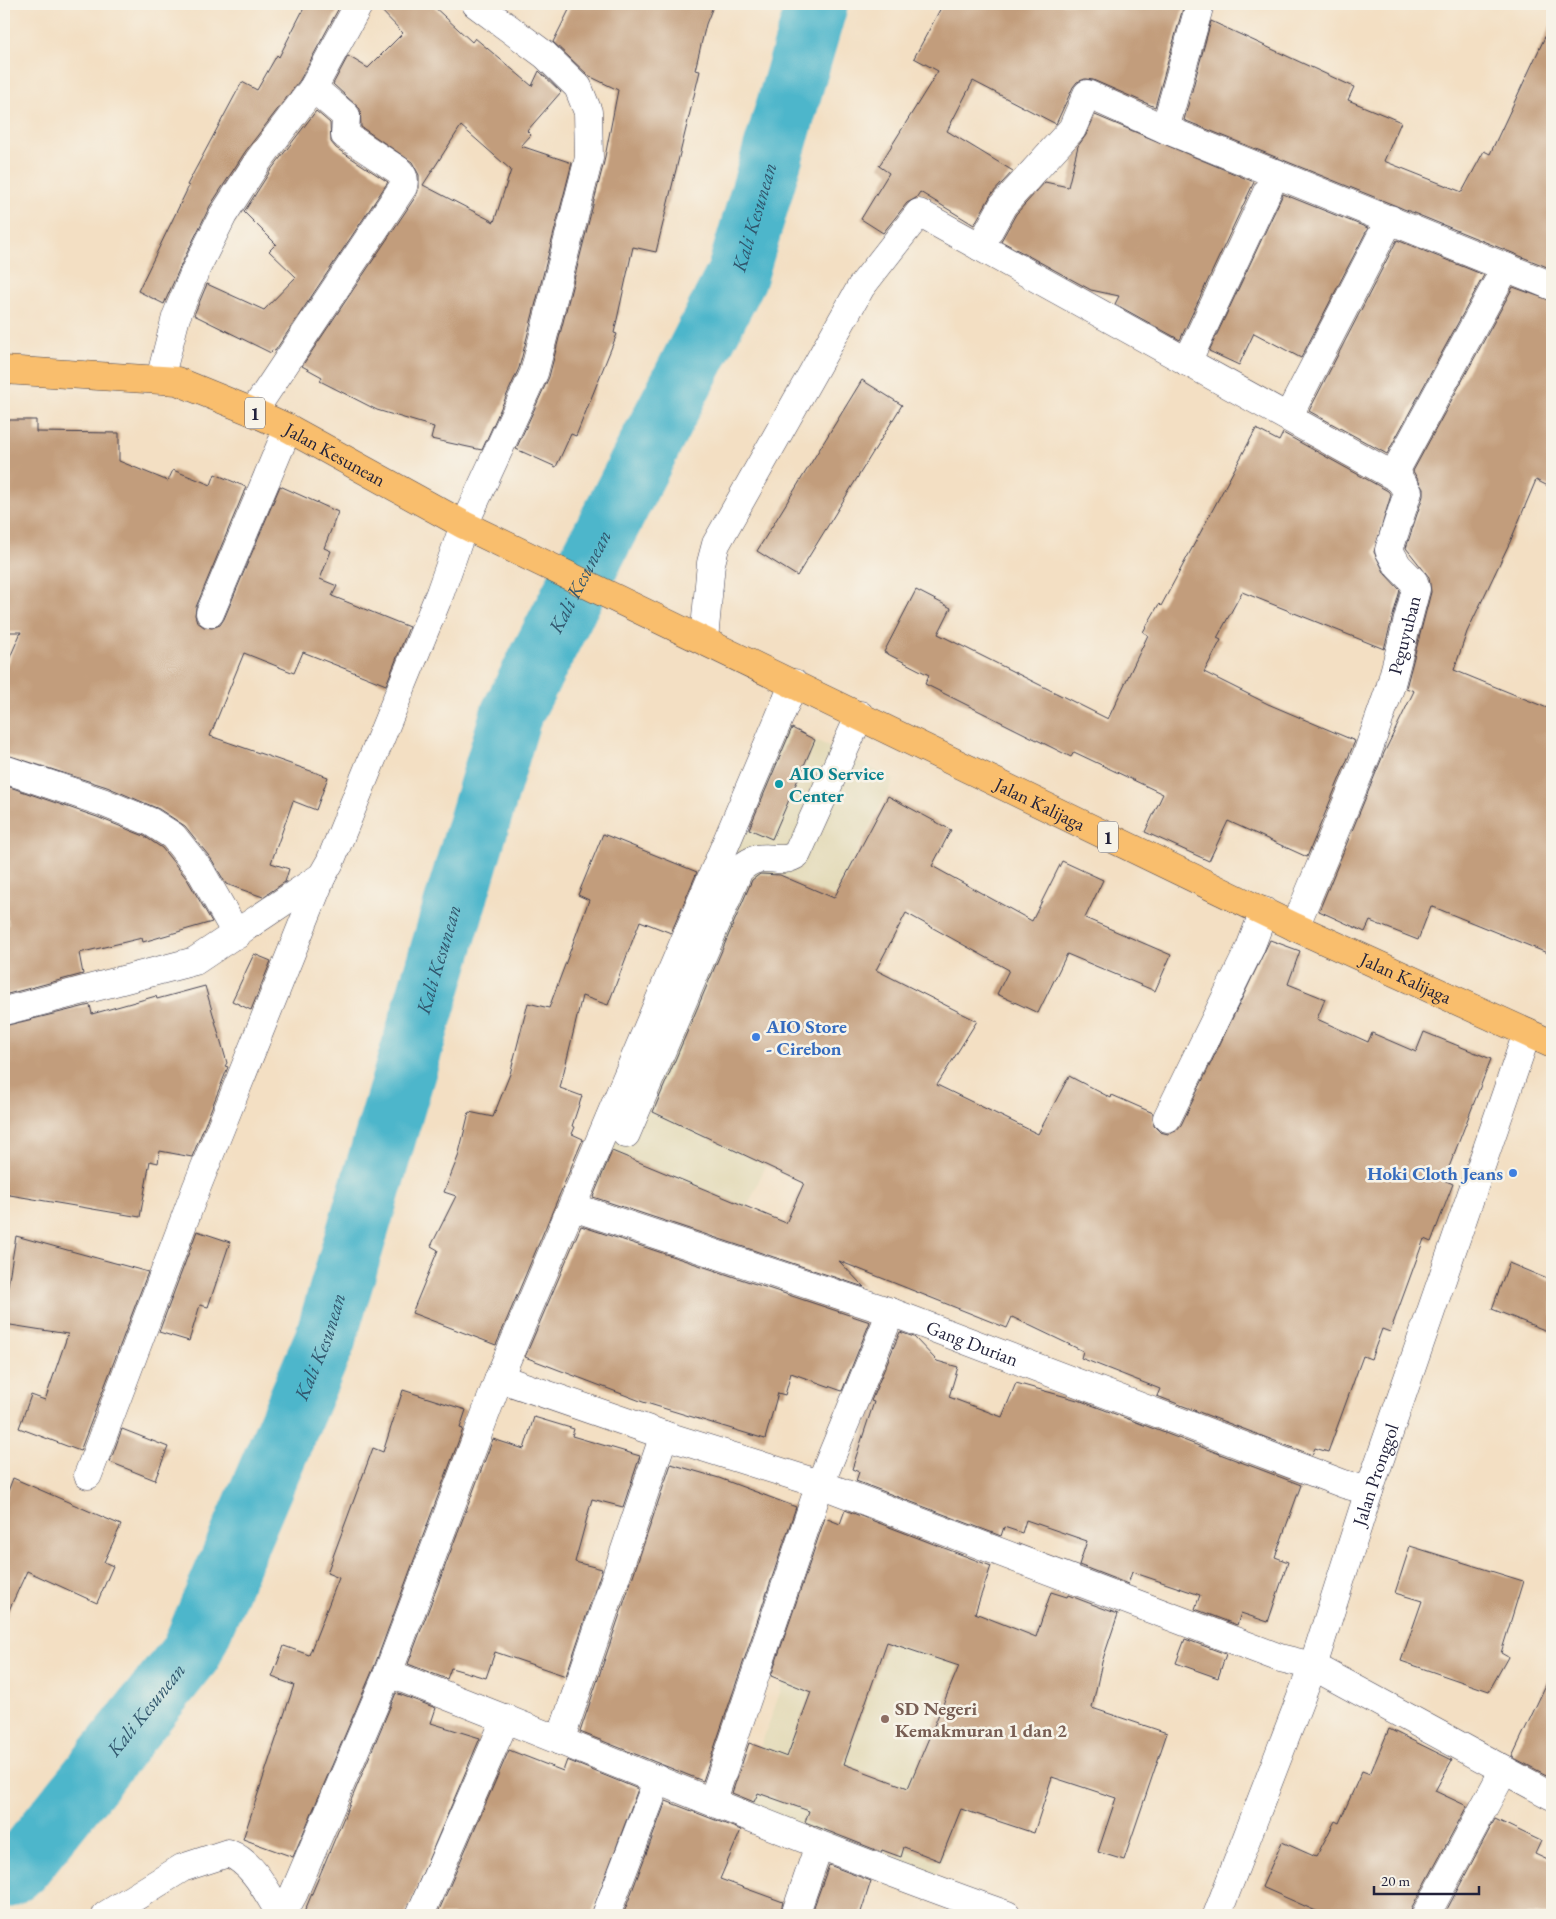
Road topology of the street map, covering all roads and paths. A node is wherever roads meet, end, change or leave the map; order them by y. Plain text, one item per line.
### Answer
1 (359, 4) edge
2 (476, 4) edge
3 (1200, 4) edge
4 (313, 88) junction
5 (1165, 129) junction
6 (1276, 172) junction
7 (1390, 220) junction
8 (980, 247) junction
9 (1506, 266) junction
10 (1552, 286) edge
11 (1187, 362) junction
12 (4, 370) edge
13 (160, 379) junction
14 (254, 412) junction
15 (1288, 417) junction
16 (288, 428) junction
17 (1399, 479) junction
18 (473, 529) junction
19 (210, 613) dead end
20 (704, 640) junction
21 (794, 683) junction
22 (860, 715) junction
23 (4, 769) edge
24 (322, 876) junction
25 (1264, 911) junction
26 (1295, 927) junction
27 (237, 935) junction
28 (5, 1006) edge
29 (1527, 1033) junction
30 (1552, 1044) edge
31 (1167, 1118) dead end
32 (626, 1134) dead end
33 (573, 1207) junction
34 (890, 1312) junction
35 (499, 1378) junction
36 (664, 1435) junction
37 (88, 1475) dead end
38 (820, 1484) junction
39 (1369, 1491) junction
40 (1313, 1666) junction
41 (388, 1673) junction
42 (506, 1718) junction
43 (560, 1741) junction
44 (1504, 1770) junction
45 (658, 1779) junction
46 (1552, 1796) edge
47 (713, 1800) junction
48 (819, 1845) junction
49 (980, 1911) edge
50 (106, 1915) edge
51 (281, 1915) edge
52 (420, 1915) edge
53 (606, 1915) edge
54 (795, 1915) edge
55 (1007, 1915) edge
56 (1217, 1915) edge
57 (1426, 1915) edge

1 - 4 street
2 - 18 street
3 - 5 street
4 - 13 street
4 - 14 street
5 - 6 street
5 - 8 street
6 - 7 street
6 - 11 street
7 - 9 street
7 - 15 street
8 - 11 street
8 - 20 street
9 - 10 street
9 - 17 street, Peguyuban
11 - 15 street
12 - 13 highway, Jalan Kesunean / 1
13 - 14 highway, Jalan Kesunean / 1
14 - 16 highway, Jalan Kesunean / 1
15 - 17 street
16 - 18 highway, Jalan Kesunean / 1
16 - 19 street
17 - 26 street, Peguyuban
18 - 20 highway, Jalan Kalijaga / 1
18 - 24 street
20 - 21 highway, Jalan Kalijaga / 1
21 - 22 highway, Jalan Kalijaga / 1
21 - 33 street
22 - 25 highway, Jalan Kalijaga / 1
22 - 32 street
23 - 27 street
24 - 27 street
24 - 37 street
25 - 26 highway, Jalan Kalijaga / 1
25 - 31 street
26 - 29 highway, Jalan Kalijaga / 1
27 - 28 street
29 - 30 highway, Jalan Kalijaga / 1
29 - 39 street, Jalan Pronggol
33 - 34 street, Gang Durian
33 - 35 street
34 - 38 street
34 - 39 street, Gang Durian
35 - 36 street
35 - 41 street
36 - 38 street
36 - 43 street
38 - 40 street
38 - 47 street
39 - 40 street, Jalan Pronggol
40 - 44 street
40 - 56 street, Jalan Pronggol
41 - 42 street
41 - 51 street
42 - 43 street
42 - 52 street
43 - 45 street
44 - 46 street
44 - 57 street
45 - 47 street
45 - 53 street
47 - 48 street
48 - 49 street
48 - 54 street
49 - 55 street
50 - 51 street

